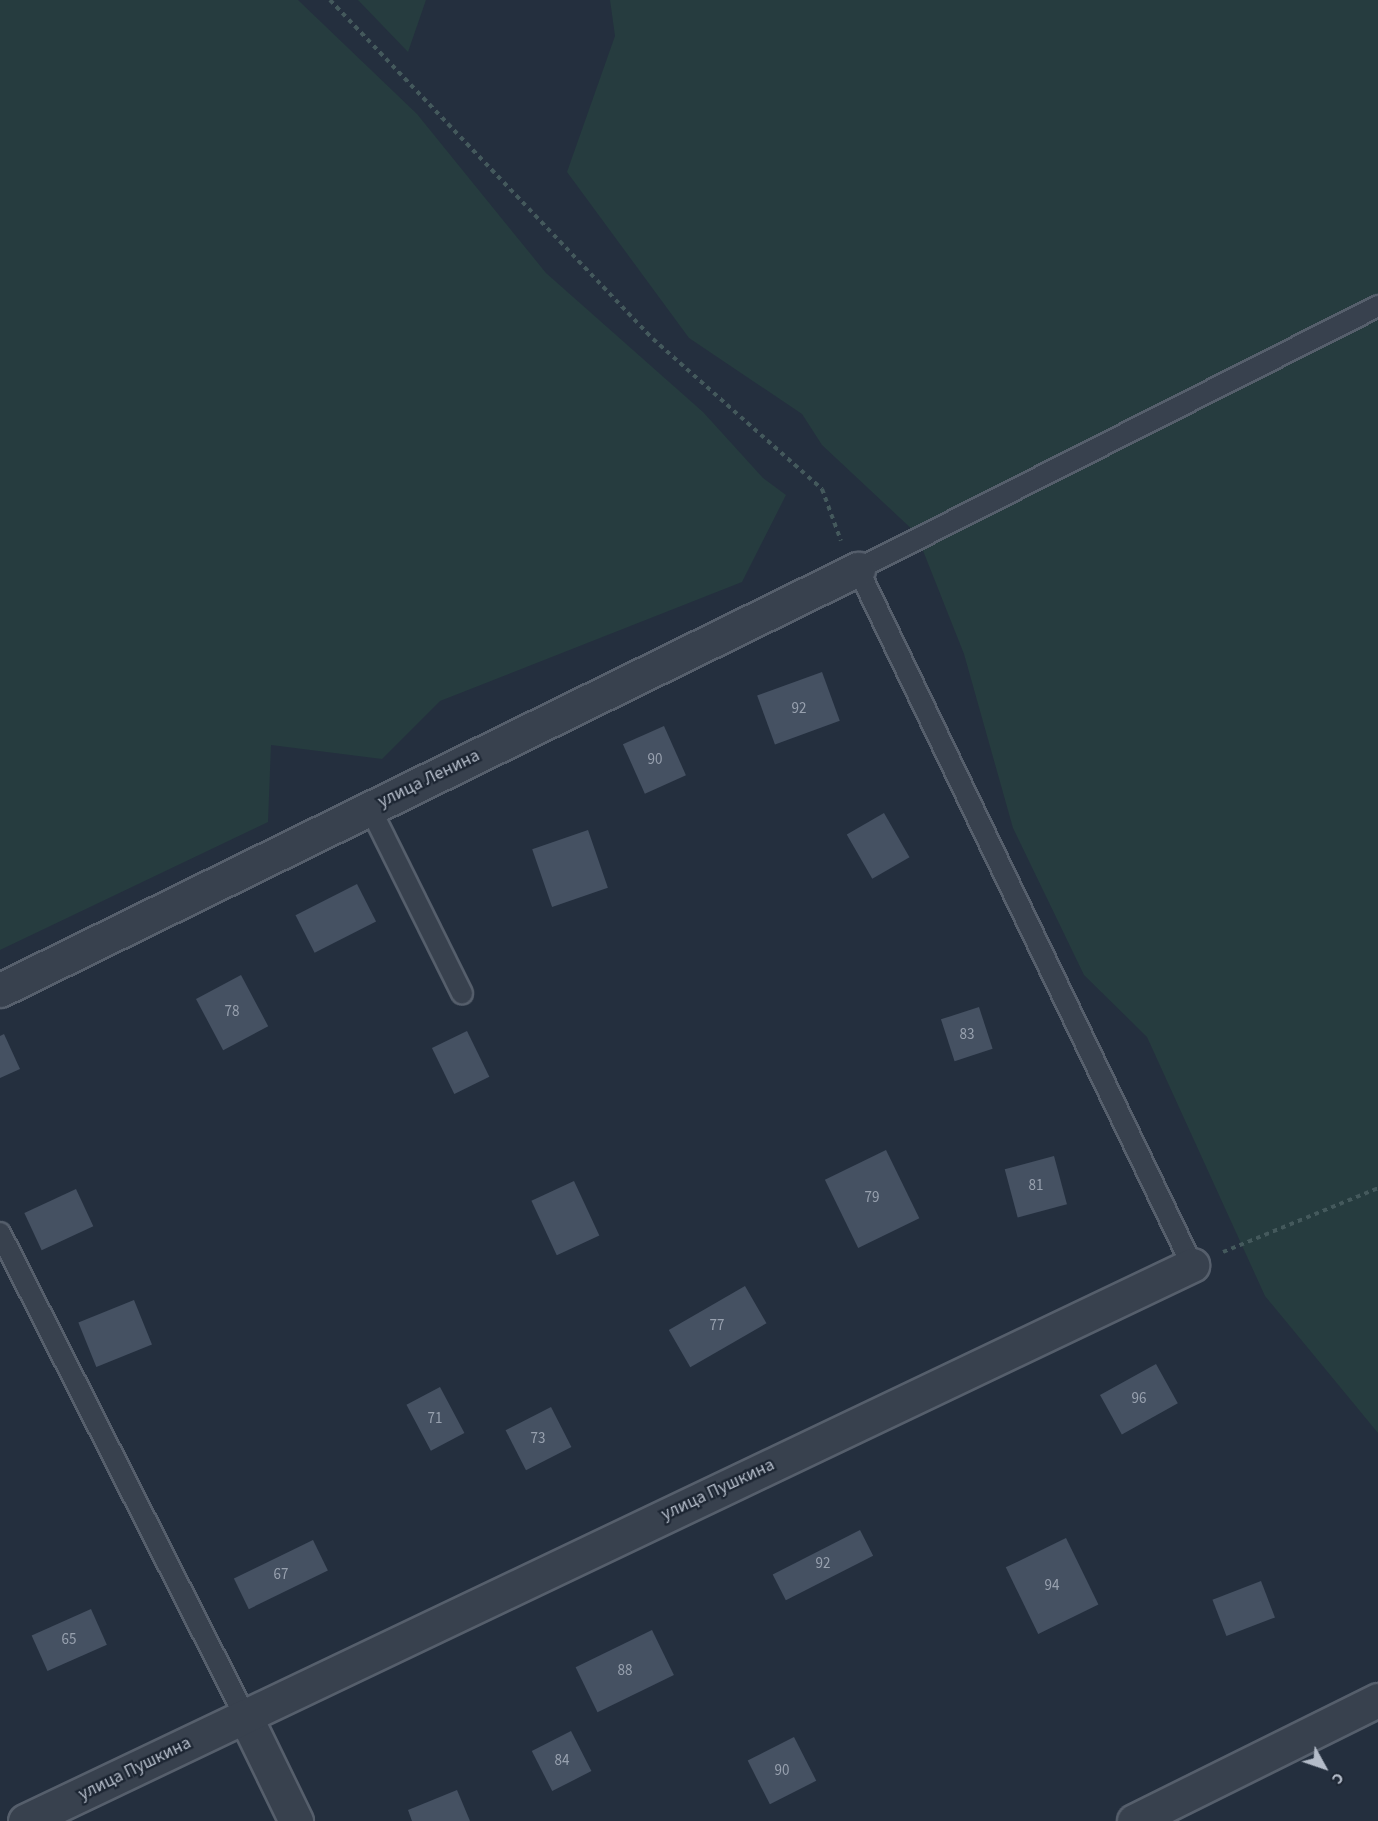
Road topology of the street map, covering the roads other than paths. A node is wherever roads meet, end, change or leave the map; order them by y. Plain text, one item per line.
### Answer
1 (1378, 306) edge
2 (858, 569) junction
3 (370, 808) junction
4 (0, 990) edge
5 (462, 993) dead end
6 (0, 1233) edge
7 (1192, 1265) joint
8 (1378, 1700) edge
9 (245, 1716) junction
10 (25, 1821) edge
11 (296, 1821) edge
12 (1134, 1821) edge

1 - 2 lane
2 - 3 street, улица Ленина
2 - 7 lane
3 - 4 street, улица Ленина
3 - 5 lane
6 - 9 lane
7 - 9 street, улица Пушкина
8 - 12 street
9 - 10 street, улица Пушкина
9 - 11 street

